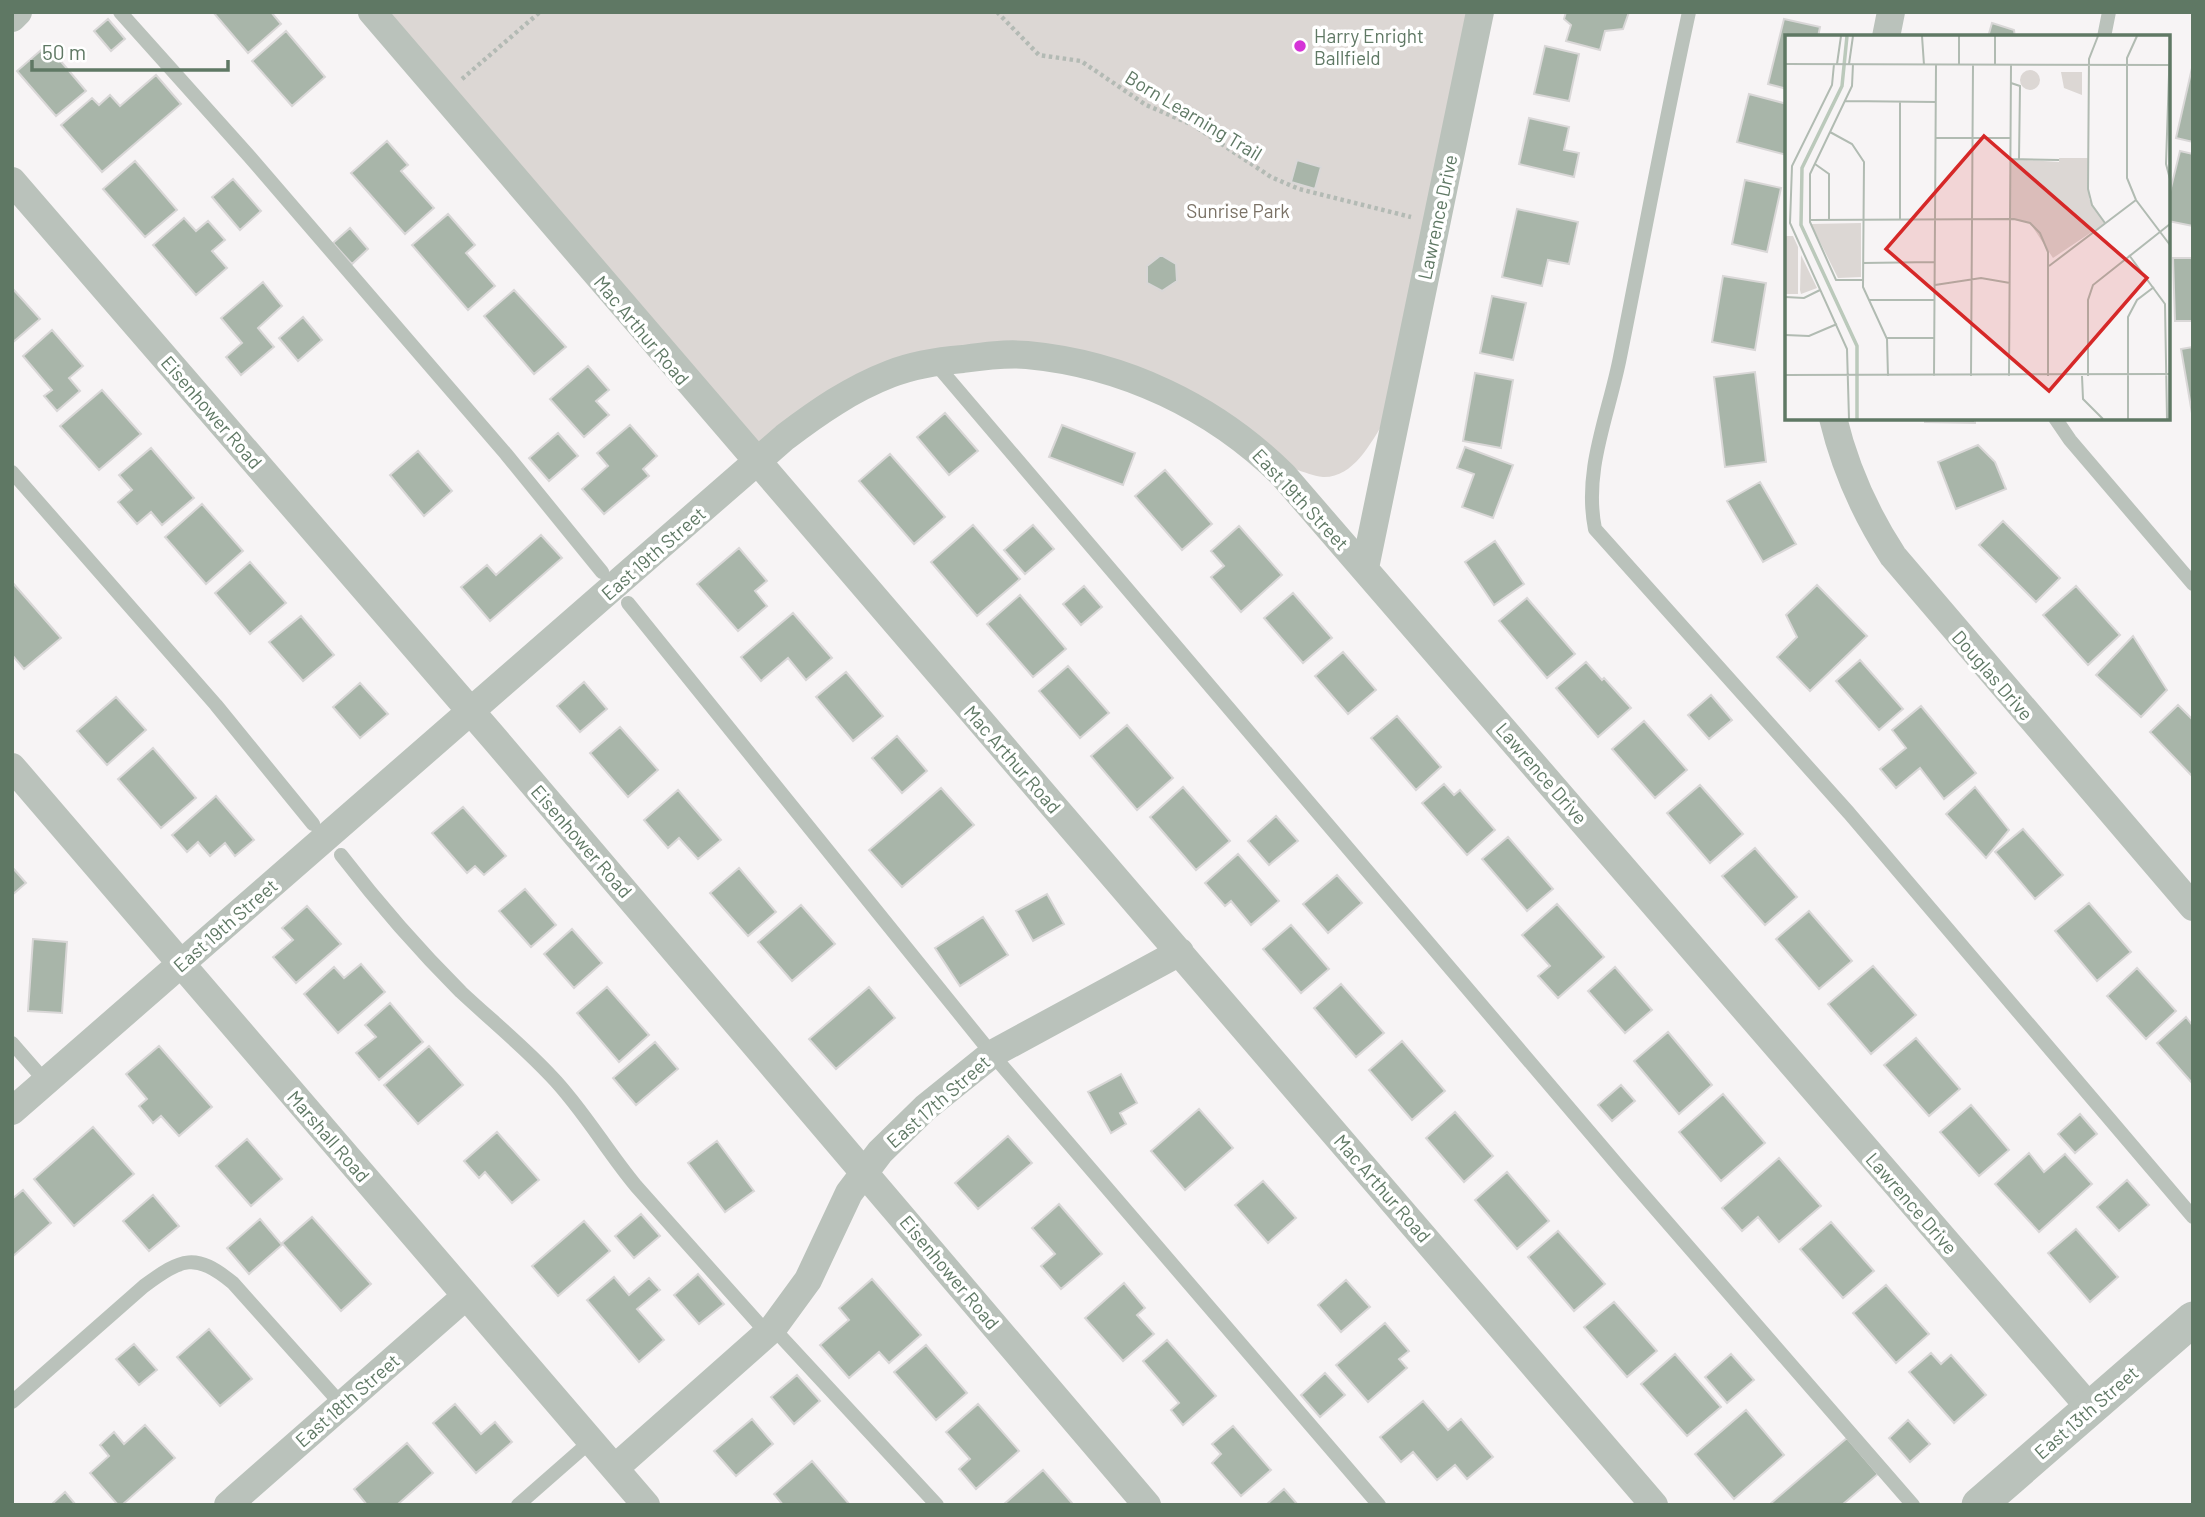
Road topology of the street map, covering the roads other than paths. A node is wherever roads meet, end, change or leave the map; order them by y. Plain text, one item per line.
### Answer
1 (18, 12) edge
2 (120, 12) edge
3 (372, 12) edge
4 (1480, 12) edge
5 (1689, 12) edge
6 (1891, 12) edge
7 (2109, 12) edge
8 (12, 18) edge
9 (1885, 35) edge
10 (2104, 35) edge
11 (12, 181) edge
12 (934, 362) junction
13 (1833, 420) edge
14 (2056, 420) edge
15 (756, 463) junction
16 (12, 472) edge
17 (1365, 568) junction
18 (602, 572) dead end
19 (2193, 584) edge
20 (628, 603) dead end
21 (471, 712) junction
22 (12, 767) edge
23 (313, 824) dead end
24 (341, 855) dead end
25 (2193, 907) edge
26 (1180, 952) junction
27 (181, 964) junction
28 (12, 1043) edge
29 (992, 1055) junction
30 (46, 1082) junction
31 (12, 1111) edge
32 (864, 1171) junction
33 (2193, 1217) edge
34 (466, 1296) junction
35 (2193, 1319) edge
36 (770, 1330) junction
37 (12, 1402) edge
38 (342, 1405) junction
39 (2090, 1408) junction
40 (591, 1441) junction
41 (615, 1468) junction
42 (228, 1505) edge
43 (518, 1505) edge
44 (646, 1505) edge
45 (937, 1505) edge
46 (1147, 1505) edge
47 (1379, 1505) edge
48 (1654, 1505) edge
49 (1913, 1505) edge
50 (1979, 1505) edge

1 - 8 street
2 - 18 lane
3 - 15 street, Mac Arthur Road
4 - 17 street, Lawrence Drive
5 - 33 lane
6 - 9 street
7 - 10 lane
11 - 21 street, Eisenhower Road
12 - 15 street, East 19th Street
12 - 17 street, East 19th Street
12 - 49 lane
13 - 25 street, Douglas Drive
14 - 19 lane
15 - 21 street, East 19th Street
15 - 26 street, Mac Arthur Road
16 - 23 lane
17 - 39 street, Lawrence Drive
20 - 29 lane
21 - 27 street, East 19th Street
21 - 32 street, Eisenhower Road
22 - 27 street, Marshall Road
24 - 36 lane
26 - 29 street, East 17th Street
26 - 48 street, Mac Arthur Road
27 - 30 street, East 19th Street
27 - 34 street, Marshall Road
28 - 30 lane
29 - 32 street, East 17th Street
29 - 47 lane
30 - 31 street, East 19th Street
32 - 36 street, East 17th Street
32 - 46 street, Eisenhower Road
34 - 38 street, East 18th Street
34 - 40 street, Marshall Road
35 - 39 street, East 13th Street
36 - 41 street, East 17th Street
36 - 45 lane
37 - 38 lane
38 - 42 street, East 18th Street
39 - 50 street, East 13th Street
40 - 41 street, Marshall Road
40 - 43 lane
41 - 44 street, Marshall Road

